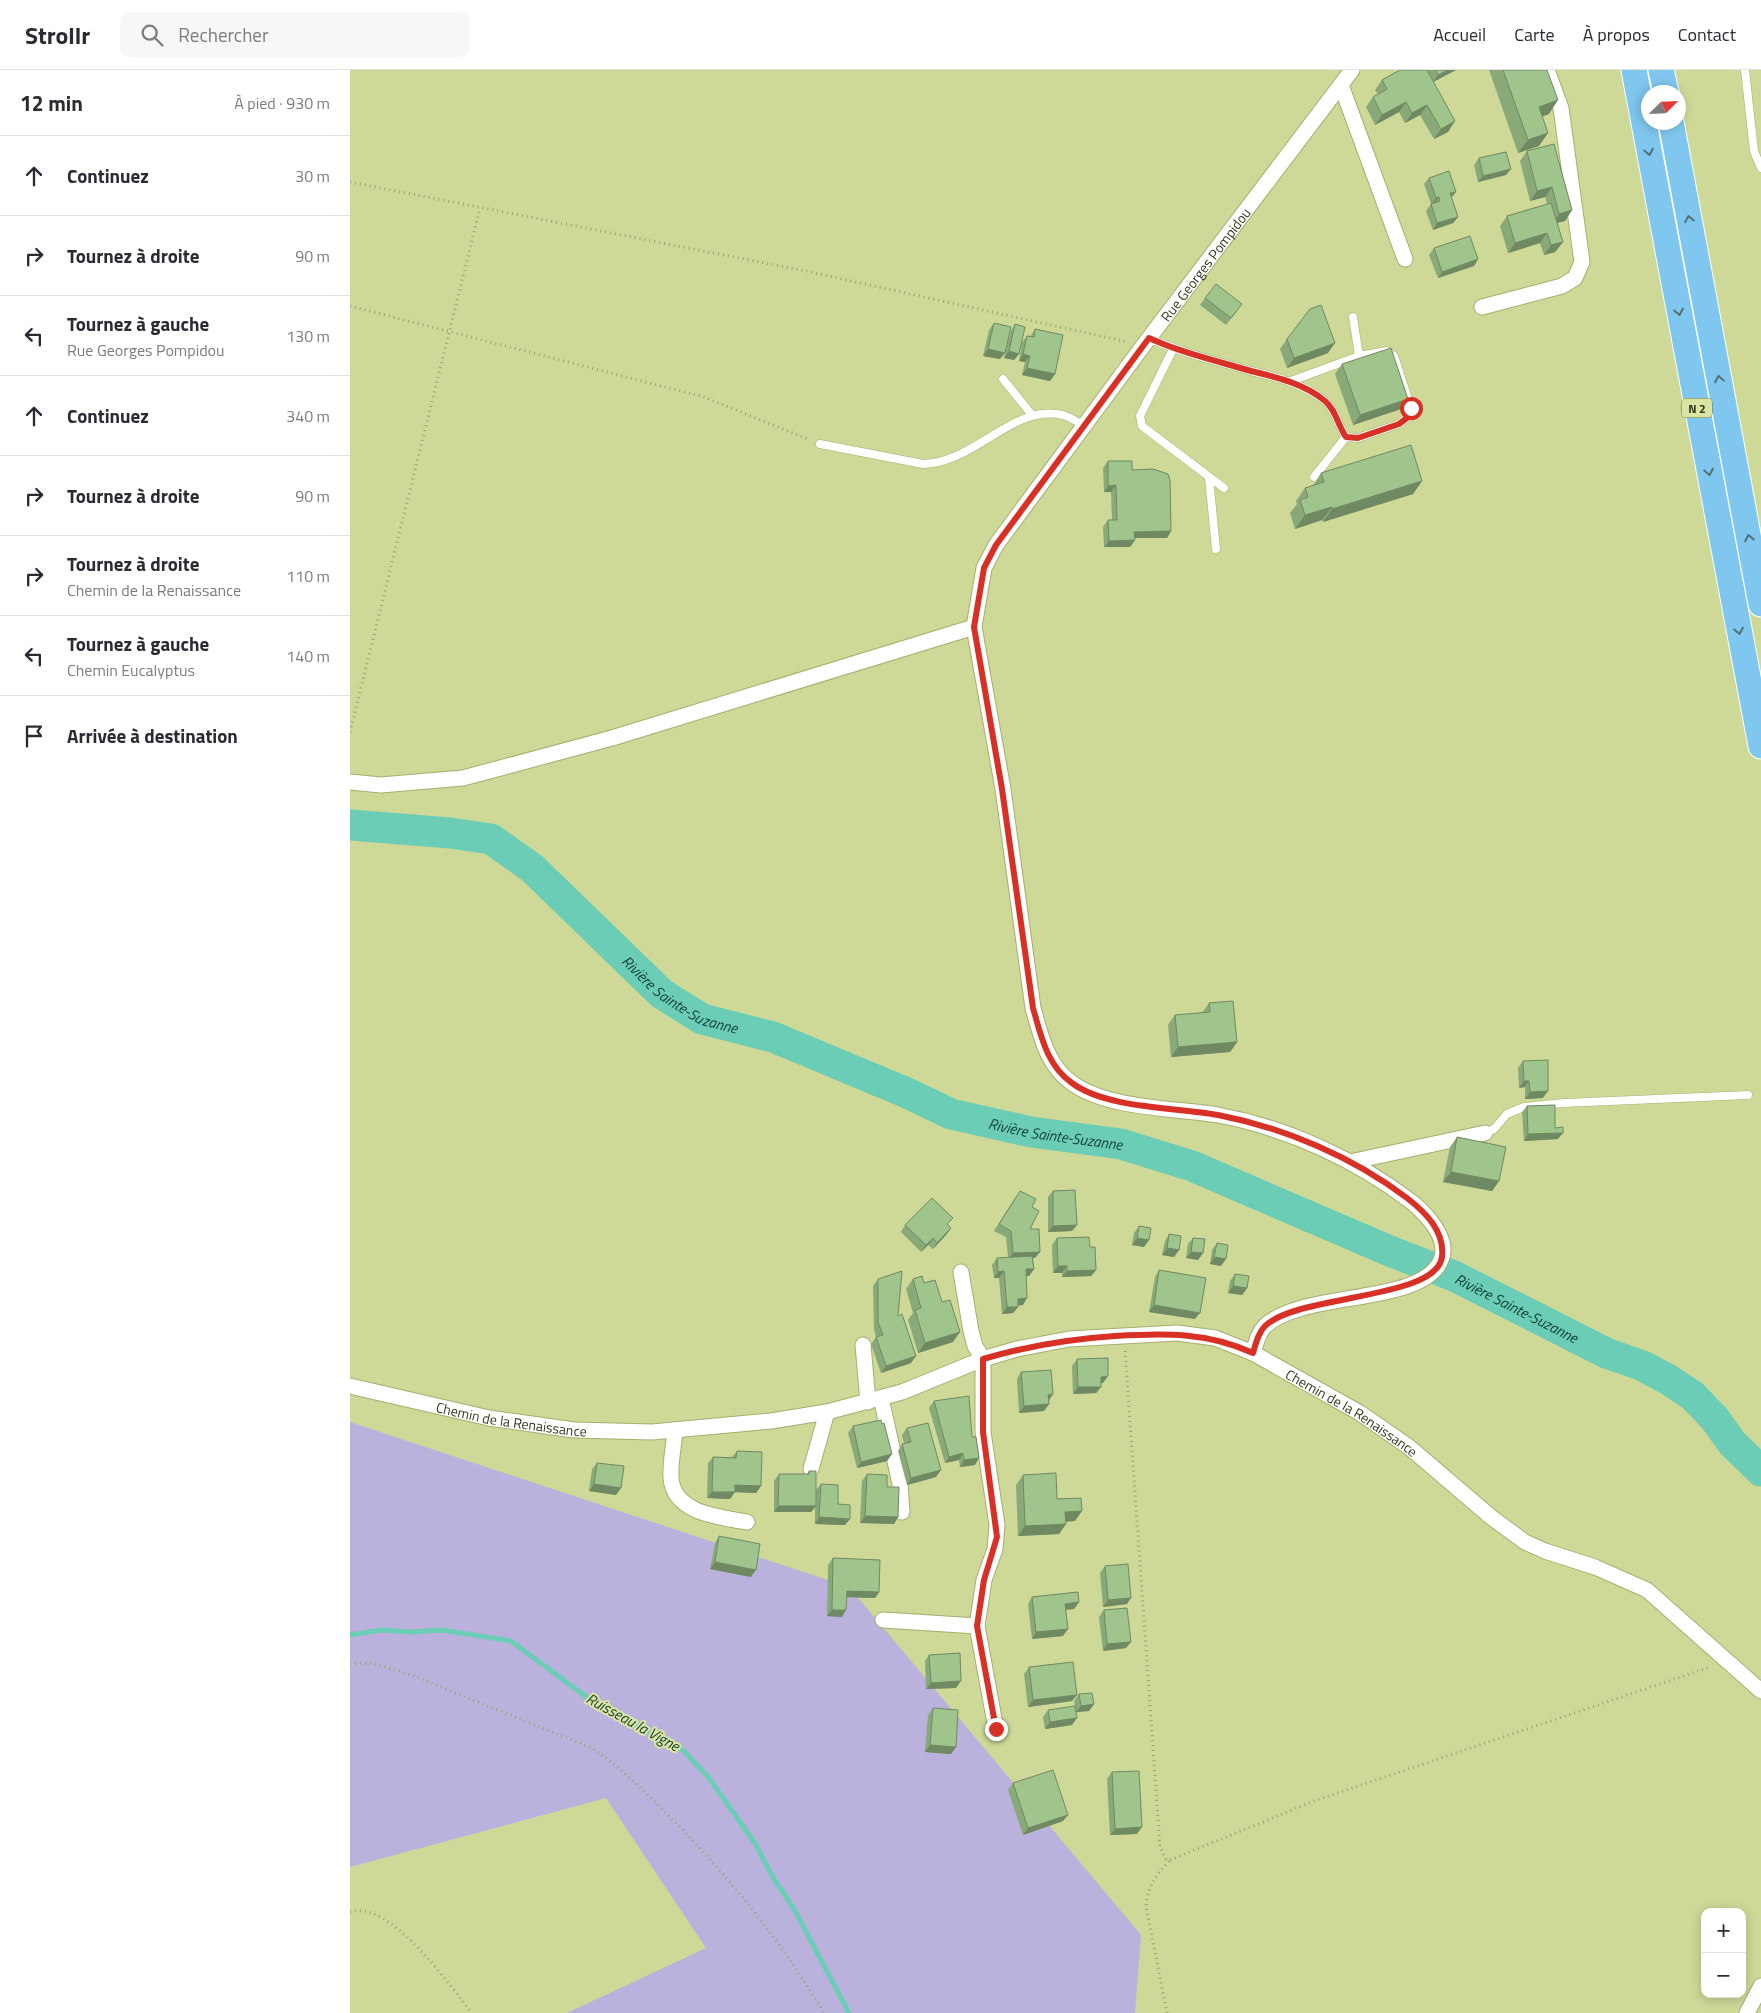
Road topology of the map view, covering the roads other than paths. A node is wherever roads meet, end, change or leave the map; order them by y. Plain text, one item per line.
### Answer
1 (1547, 70) edge
2 (1634, 70) edge
3 (1661, 70) edge
4 (1745, 70) edge
5 (1345, 74) edge
6 (1664, 85) edge
7 (1672, 130) edge
8 (1761, 168) edge
9 (1405, 259) dead end
10 (1482, 307) dead end
11 (1353, 317) dead end
12 (1146, 342) junction
13 (1173, 349) junction
14 (1359, 356) junction
15 (1003, 379) dead end
16 (1291, 382) junction
17 (1032, 415) junction
18 (1084, 426) junction
19 (1346, 437) junction
20 (820, 444) road end
21 (1314, 477) dead end
22 (1210, 478) junction
23 (1224, 488) dead end
24 (1216, 549) dead end
25 (1761, 604) edge
26 (974, 627) junction
27 (1761, 746) edge
28 (350, 782) edge
29 (1748, 1096) dead end
30 (1485, 1133) joint
31 (1350, 1162) junction
32 (961, 1272) dead end
33 (863, 1345) dead end
34 (1253, 1353) junction
35 (983, 1359) junction
36 (350, 1386) edge
37 (874, 1400) junction
38 (827, 1412) junction
39 (674, 1430) junction
40 (812, 1469) edge
41 (902, 1512) dead end
42 (747, 1522) dead end
43 (883, 1620) dead end
44 (977, 1626) junction
45 (1761, 1691) edge
46 (996, 1729) dead end
47 (1761, 1986) edge
48 (1747, 2013) edge

1 - 10 street
2 -> 27 highway, N 2
3 - 6 highway
4 - 8 lane
5 - 9 street, Rue Georges Pompidou
5 - 12 street, Rue Georges Pompidou
25 -> 7 highway, N 2
11 - 14 lane
12 - 13 lane
12 - 18 street, Rue Georges Pompidou
13 - 16 lane
13 - 22 lane
14 - 16 lane
14 - 19 lane
15 - 17 lane
16 - 19 lane
17 - 18 lane
17 - 20 lane
18 - 26 street, Rue Georges Pompidou
19 - 21 lane
22 - 23 lane
22 - 24 lane
26 - 28 street
26 - 31 street, Rue Georges Pompidou
29 - 30 lane
30 - 31 street
31 - 34 street, Rue Georges Pompidou
32 - 35 street
33 - 37 street
34 - 35 street, Chemin de la Renaissance
34 - 45 street, Chemin de la Renaissance
35 - 37 street, Chemin de la Renaissance
35 - 44 street
36 - 39 street, Chemin de la Renaissance
37 - 38 street, Chemin de la Renaissance
37 - 41 street
38 - 39 street, Chemin de la Renaissance
38 - 40 street
39 - 42 street
43 - 44 street
44 - 46 street
47 - 48 street

